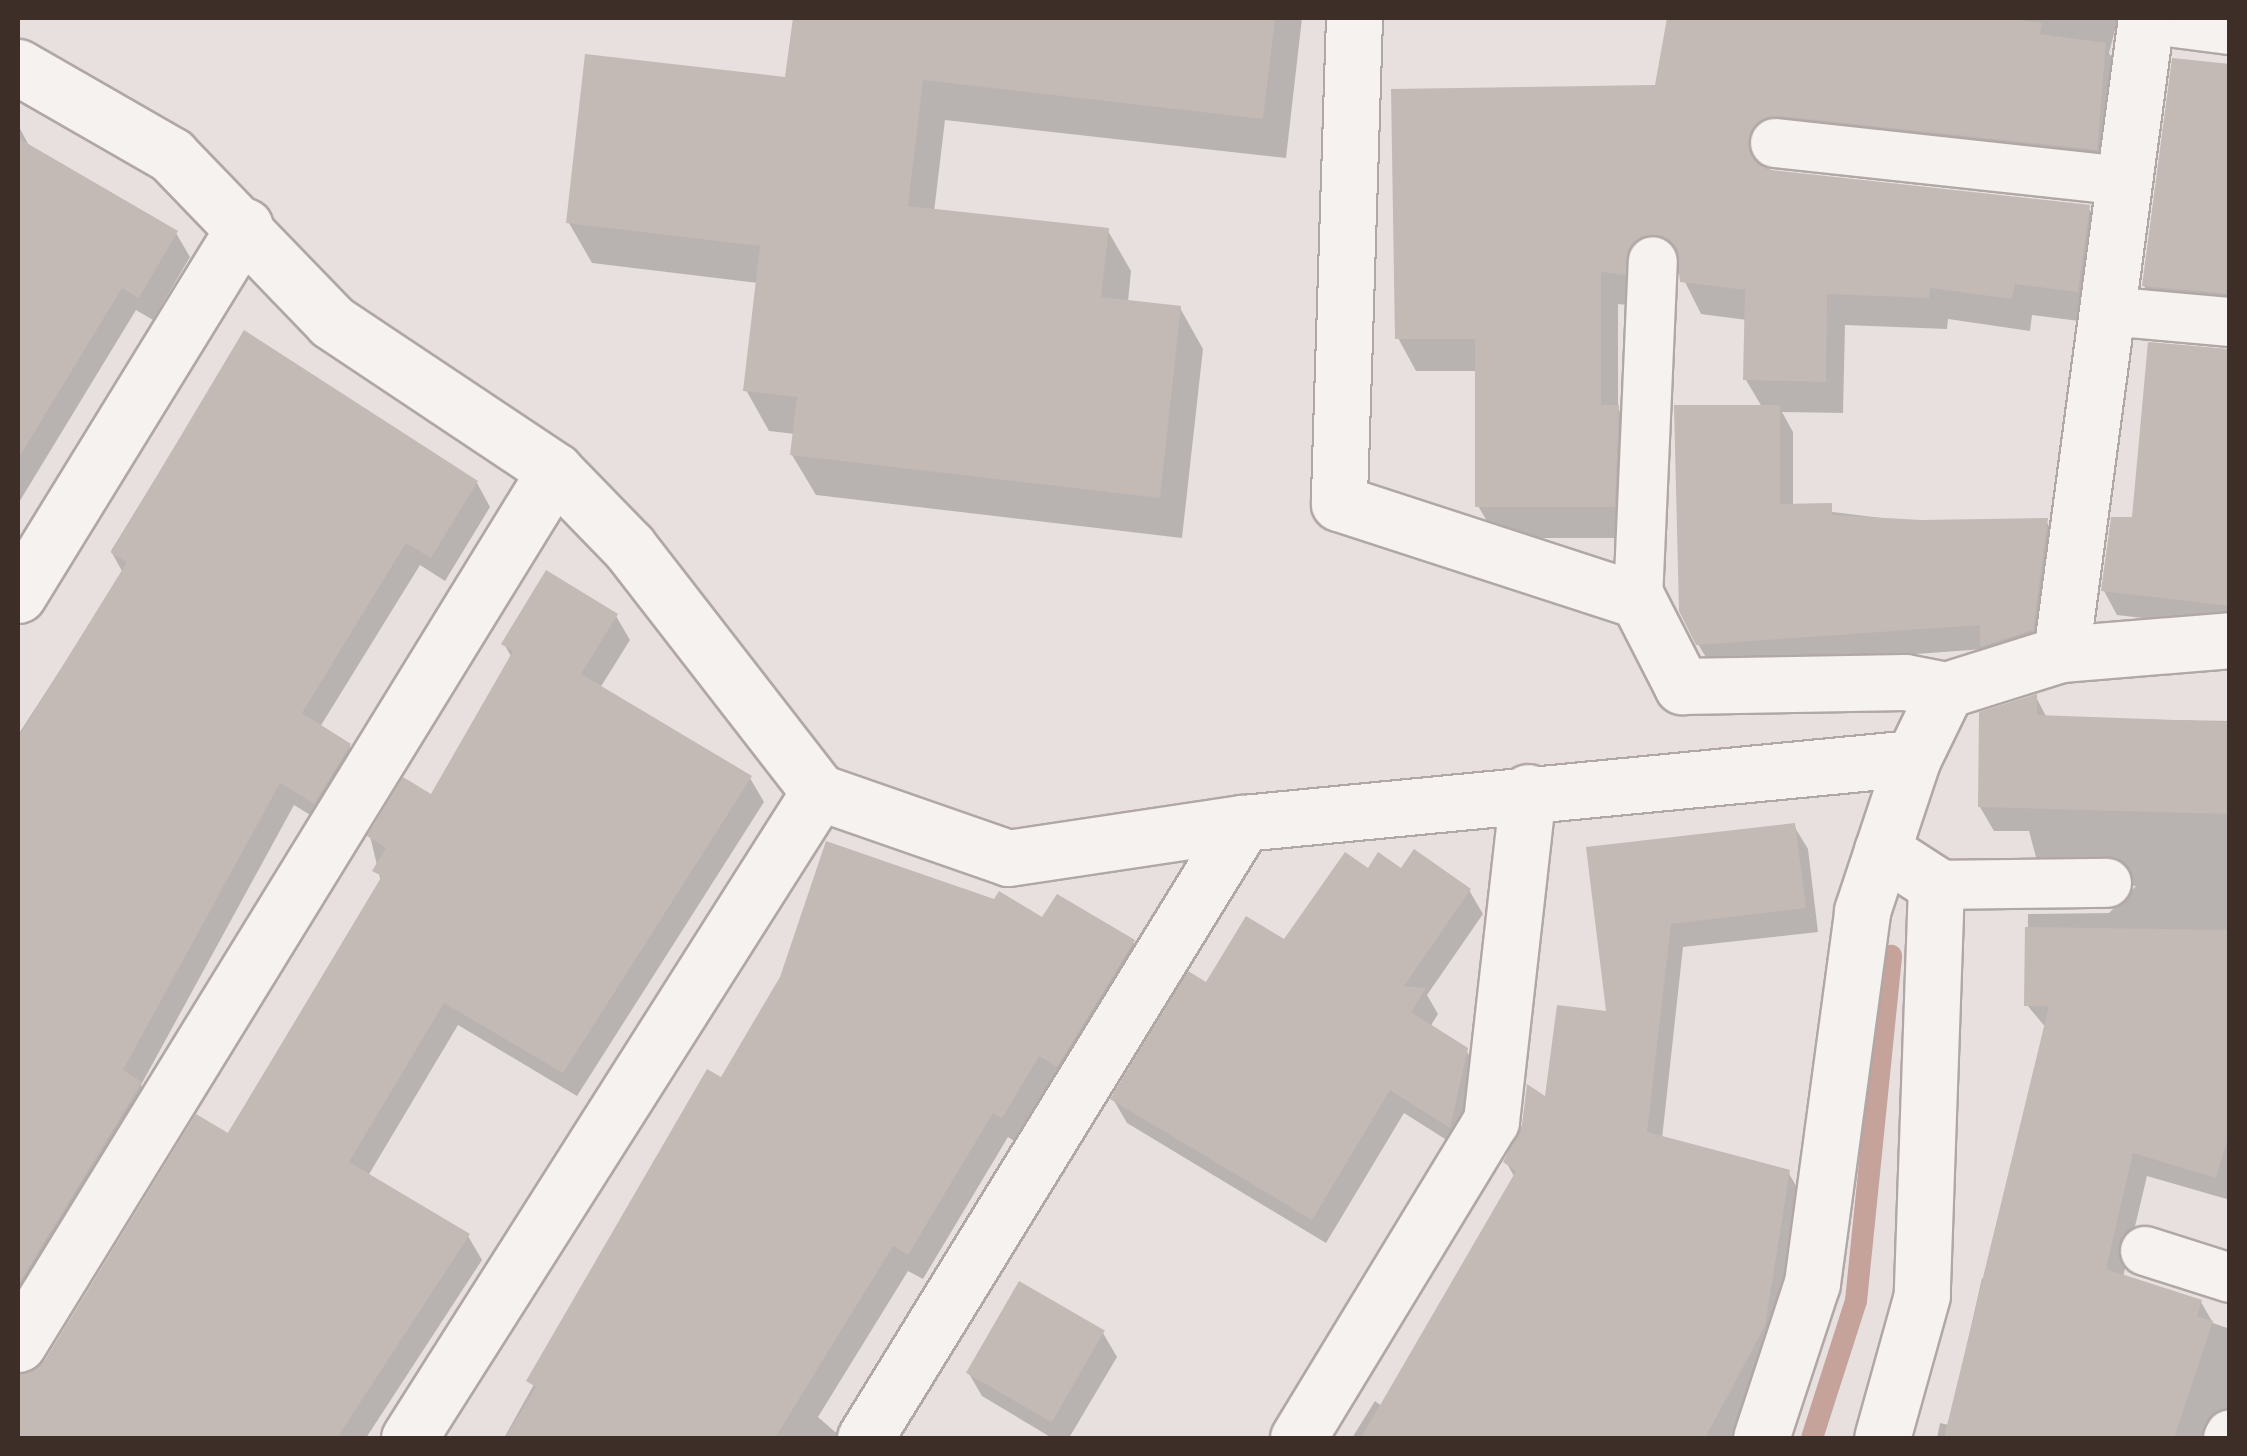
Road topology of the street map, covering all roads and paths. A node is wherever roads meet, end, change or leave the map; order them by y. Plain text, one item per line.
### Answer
1 (1354, 18) edge
2 (2145, 18) edge
3 (2230, 30) edge
4 (18, 67) edge
5 (1775, 143) dead end
6 (2124, 180) junction
7 (245, 226) junction
8 (1653, 260) dead end
9 (2108, 311) junction
10 (2230, 322) edge
11 (556, 471) junction
12 (18, 594) edge
13 (1638, 600) junction
14 (2230, 640) edge
15 (2061, 654) junction
16 (1946, 690) junction
17 (1913, 758) junction
18 (819, 792) junction
19 (1528, 792) junction
20 (1243, 823) junction
21 (1882, 850) junction
22 (2108, 884) dead end
23 (1936, 885) junction
24 (2145, 1251) dead end
25 (2230, 1278) edge
26 (18, 1344) edge
27 (408, 1438) edge
28 (866, 1438) edge
29 (1298, 1438) edge
30 (1761, 1438) edge
31 (1882, 1438) edge

1 - 13 street
2 - 3 lane
2 - 6 street
4 - 7 street
5 - 6 lane
6 - 9 street
7 - 11 street
7 - 12 street
8 - 13 lane
9 - 10 lane
9 - 15 street
11 - 18 street
11 - 26 street
13 - 16 street
14 - 15 street
15 - 16 street
16 - 17 street
17 - 19 street
17 - 21 street
18 - 20 street
18 - 27 street
19 - 20 street
19 - 29 street
20 - 28 street
21 - 23 street
21 - 30 street
22 - 23 lane
23 - 31 street
24 - 25 lane

